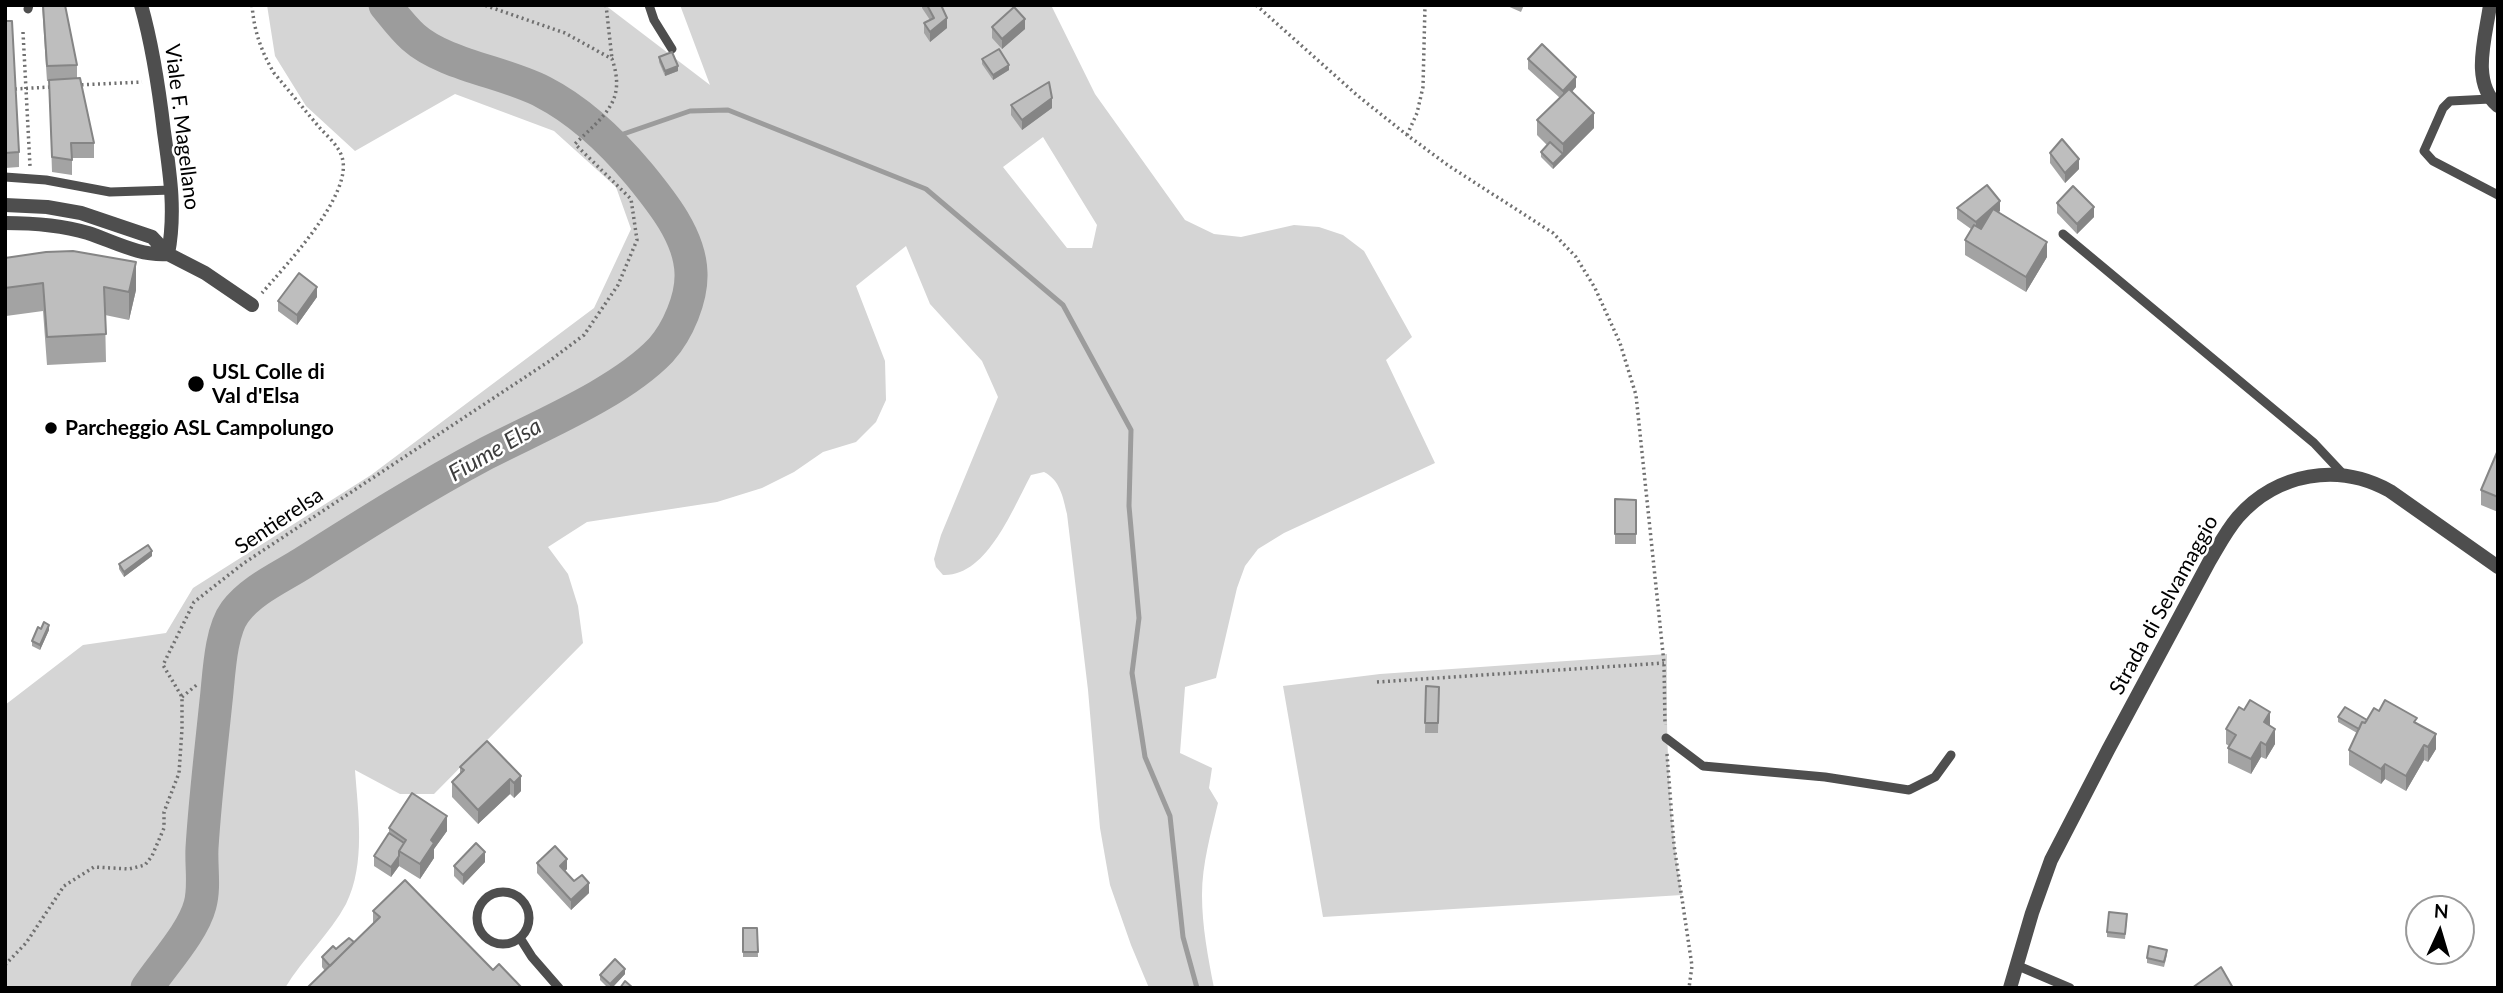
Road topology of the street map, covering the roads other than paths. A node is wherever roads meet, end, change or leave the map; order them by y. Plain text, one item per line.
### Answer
1 (141, 5) edge
2 (649, 5) edge
3 (2490, 5) edge
4 (672, 49) edge
5 (2494, 102) edge
6 (5, 177) edge
7 (172, 190) junction
8 (2498, 195) edge
9 (5, 205) edge
10 (5, 223) edge
11 (2063, 234) dead end
12 (168, 254) junction
13 (252, 305) road end
14 (2344, 475) junction
15 (2498, 566) edge
16 (1666, 738) road end
17 (1951, 755) dead end
18 (520, 938) junction
19 (2017, 965) junction
20 (559, 988) edge
21 (2011, 988) edge
22 (2070, 988) edge

1 - 7 street, Viale F. Magellano
2 - 4 lane
3 - 5 street
5 - 8 lane
6 - 7 lane
7 - 12 street, Viale F. Magellano
9 - 12 street
10 - 12 street
11 - 14 lane
12 - 13 street
14 - 15 street, Strada di Selvamaggio
14 - 19 street, Strada di Selvamaggio
16 - 17 lane
18 - 18 lane
18 - 20 lane
19 - 21 street, Strada di Selvamaggio
19 - 22 lane

